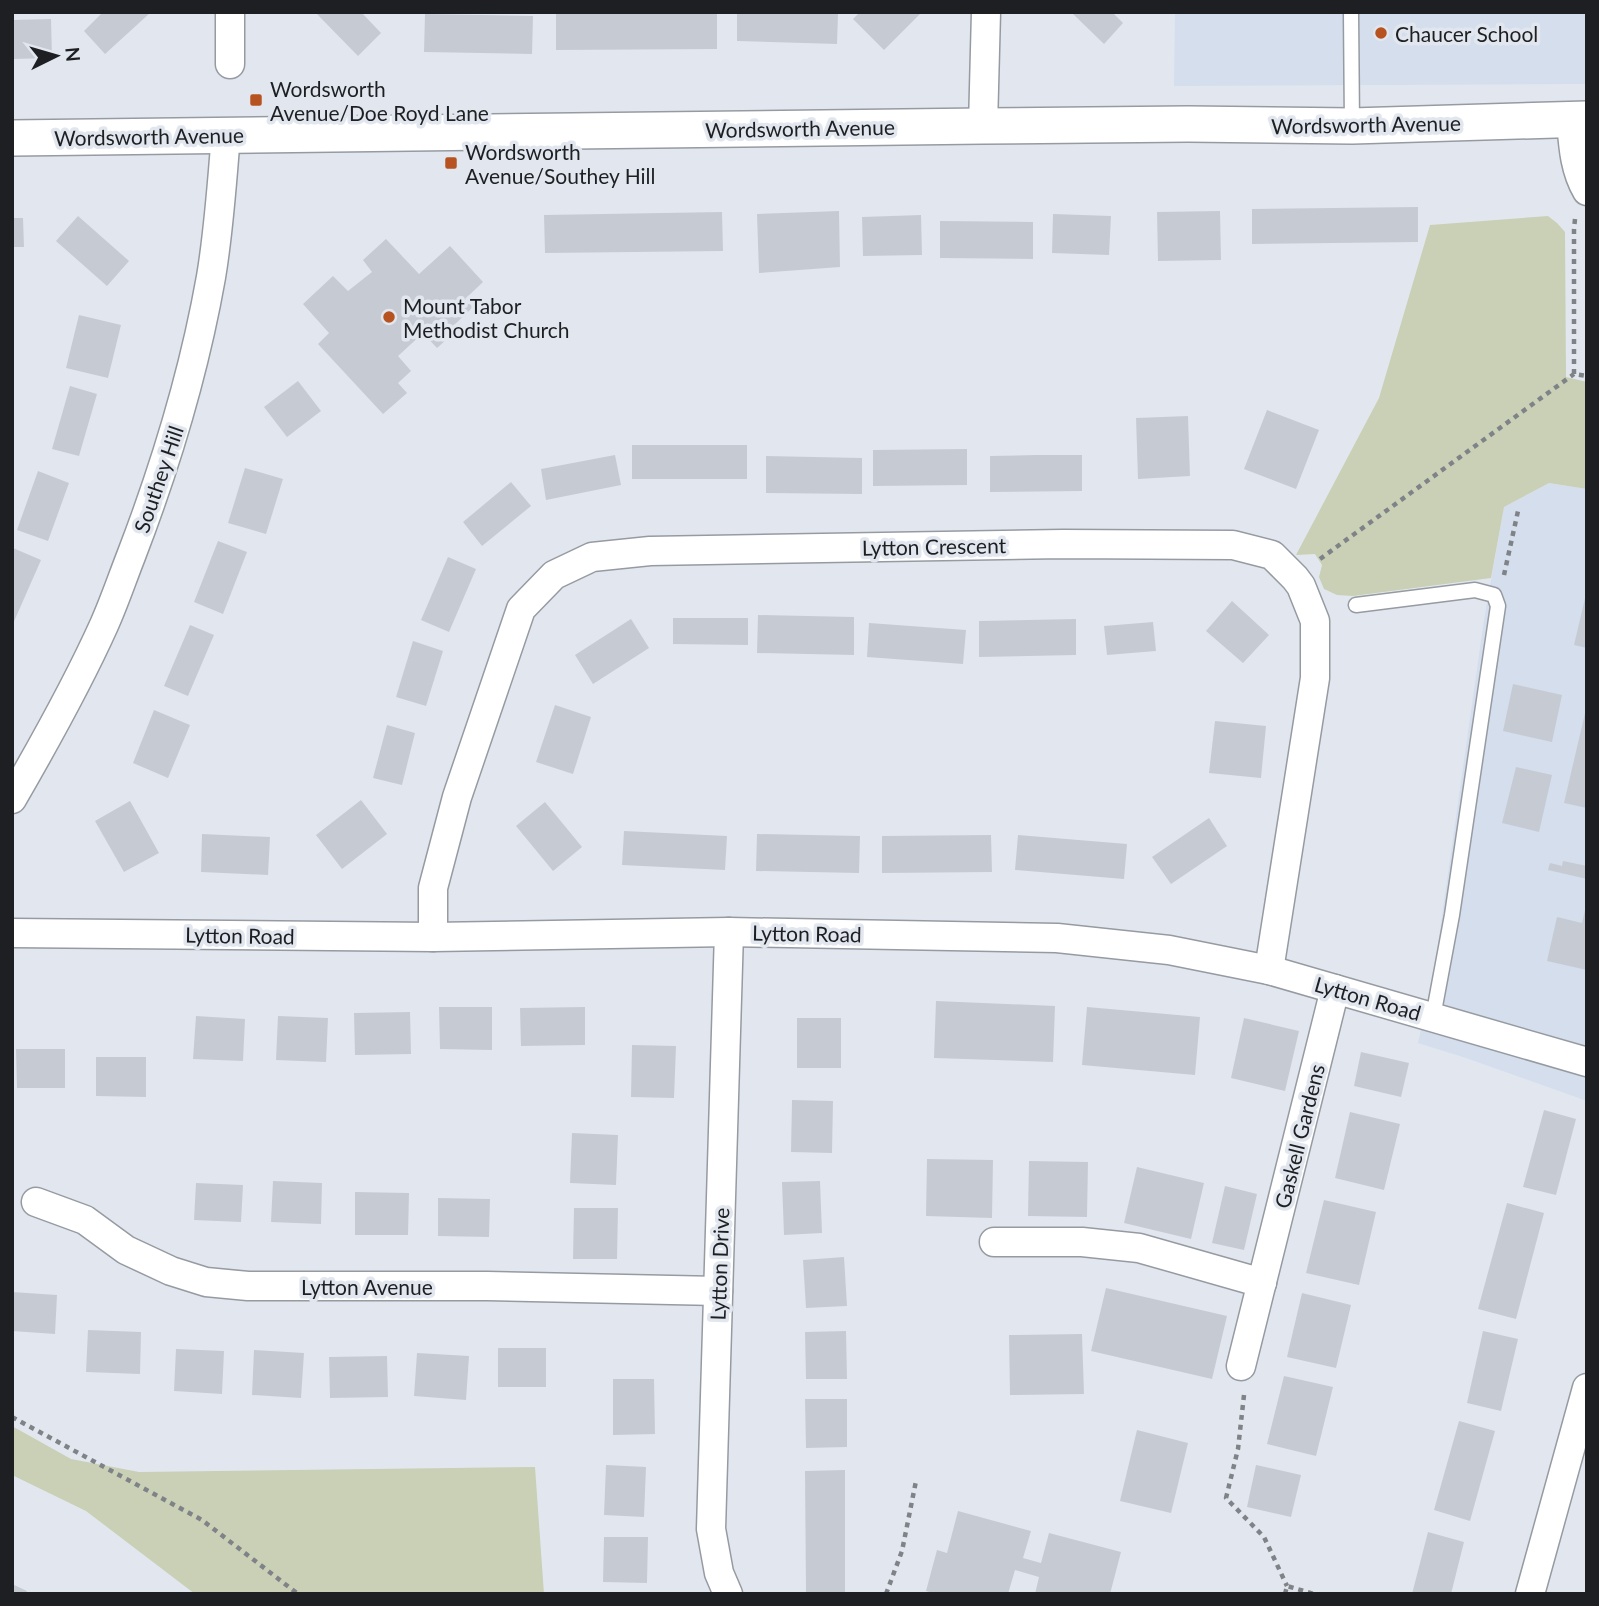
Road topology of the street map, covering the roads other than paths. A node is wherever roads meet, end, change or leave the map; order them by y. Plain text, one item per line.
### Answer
1 (230, 12) edge
2 (986, 12) edge
3 (1351, 12) edge
4 (230, 64) dead end
5 (1579, 120) edge
6 (983, 125) junction
7 (1352, 126) junction
8 (226, 134) junction
9 (12, 138) edge
10 (1583, 185) edge
11 (1356, 605) dead end
12 (12, 799) edge
13 (729, 932) junction
14 (12, 933) edge
15 (433, 937) junction
16 (1269, 970) junction
17 (1335, 989) junction
18 (1433, 1017) junction
19 (1587, 1062) edge
20 (36, 1202) dead end
21 (993, 1242) dead end
22 (1262, 1283) junction
23 (718, 1292) junction
24 (1241, 1366) road end
25 (1587, 1388) edge
26 (728, 1594) edge
27 (1530, 1594) edge

1 - 4 street
2 - 6 street
3 - 7 lane
5 - 7 street, Wordsworth Avenue
5 - 10 street
6 - 7 street, Wordsworth Avenue
6 - 8 street, Wordsworth Avenue
8 - 9 street, Wordsworth Avenue
8 - 12 street, Southey Hill
11 - 18 lane
13 - 15 street, Lytton Road
13 - 16 street, Lytton Road
13 - 23 street, Lytton Drive
14 - 15 street, Lytton Road
15 - 16 street, Lytton Crescent
16 - 17 street, Lytton Road
17 - 18 street, Lytton Road
17 - 22 street, Gaskell Gardens
18 - 19 street, Lytton Road
20 - 23 street, Lytton Avenue
21 - 22 street
22 - 24 street, Gaskell Gardens
23 - 26 street, Lytton Drive
25 - 27 street

